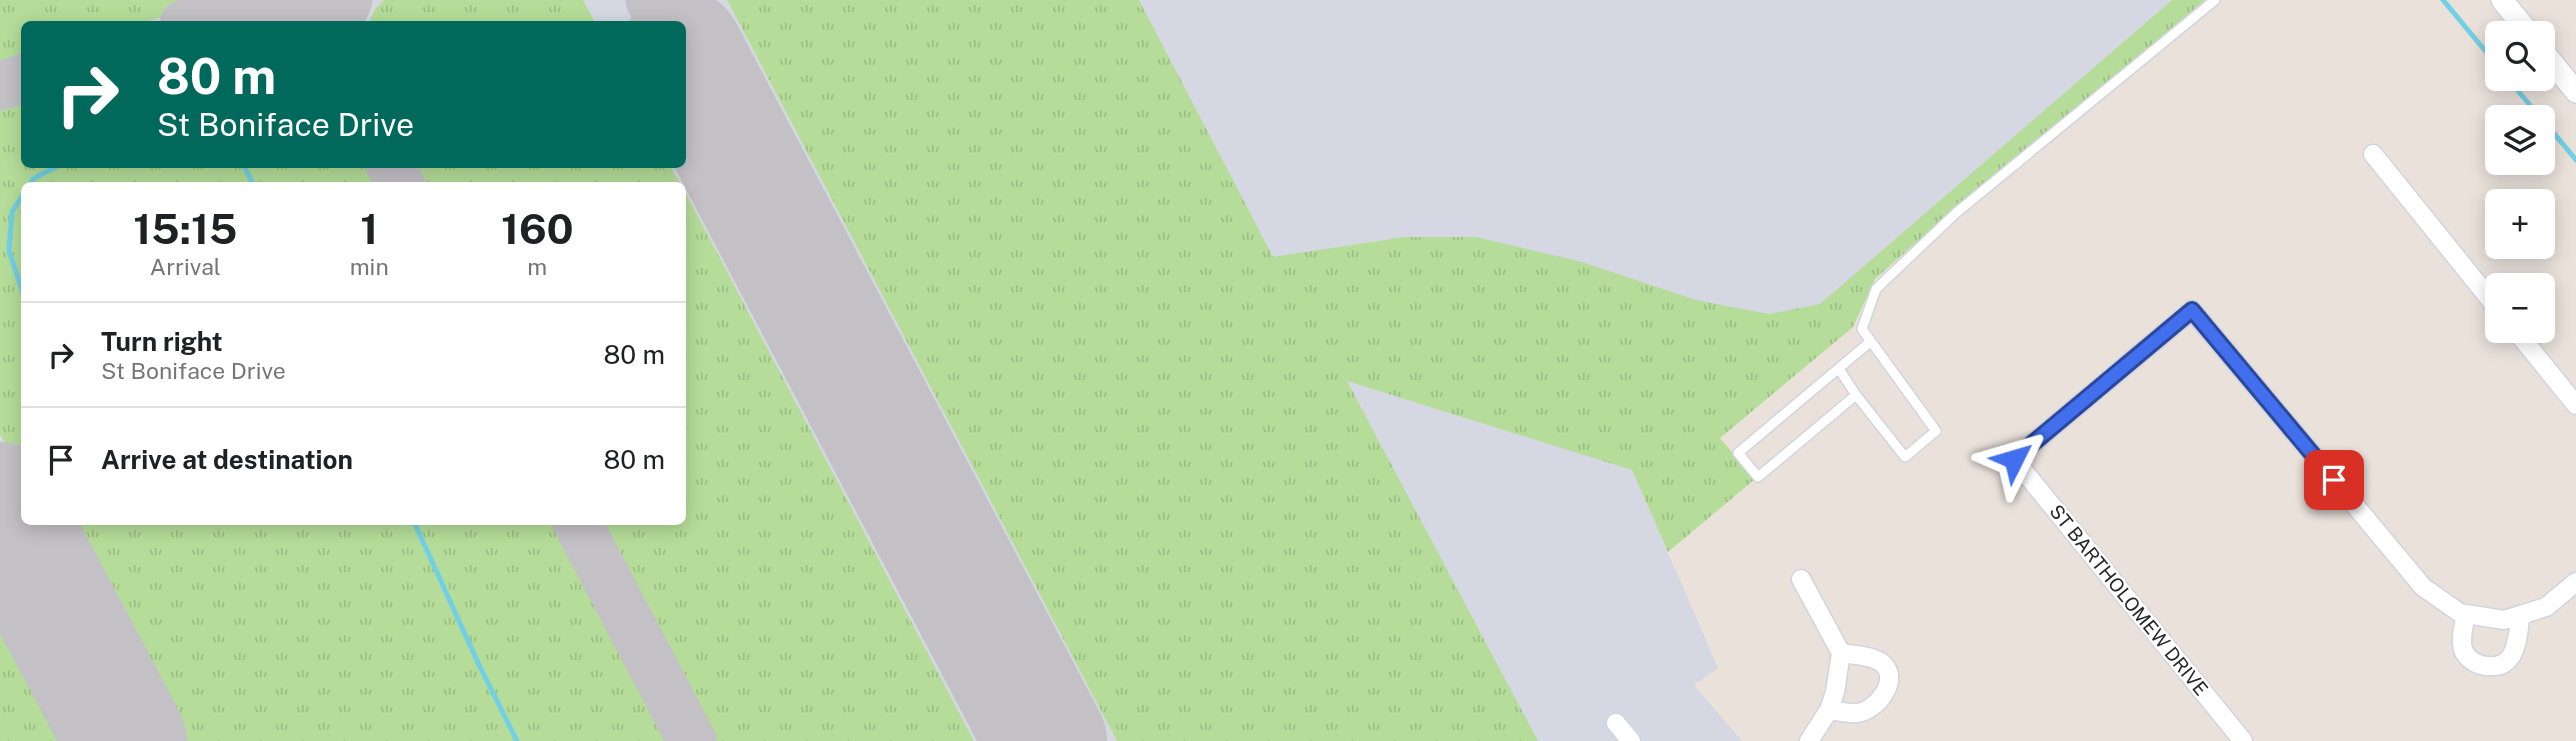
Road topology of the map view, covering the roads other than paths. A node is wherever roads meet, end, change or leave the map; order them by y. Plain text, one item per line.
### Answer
1 (2215, 0) edge
2 (2502, 0) edge
3 (2519, 21) edge
4 (2555, 66) edge
5 (2576, 92) edge
6 (2373, 154) dead end
7 (2485, 293) edge
8 (1870, 342) junction
9 (2526, 343) edge
10 (1839, 369) junction
11 (1856, 395) junction
12 (2576, 405) edge
13 (1801, 579) dead end
14 (2576, 582) edge
15 (2466, 614) junction
16 (2520, 615) junction
17 (1841, 653) junction
18 (1829, 710) junction
19 (1616, 723) dead end
20 (1631, 741) edge
21 (1809, 741) edge
22 (2244, 741) edge

1 - 8 lane
2 - 3 street
4 - 5 street
6 - 7 street
8 - 10 lane
8 - 11 lane
9 - 12 street
10 - 11 lane
10 - 11 lane
13 - 17 street
14 - 16 street
15 - 16 street
15 - 16 street
15 - 22 street, ST BARTHOLOMEW DRIVE
17 - 18 street
17 - 18 street
18 - 21 street
19 - 20 street

